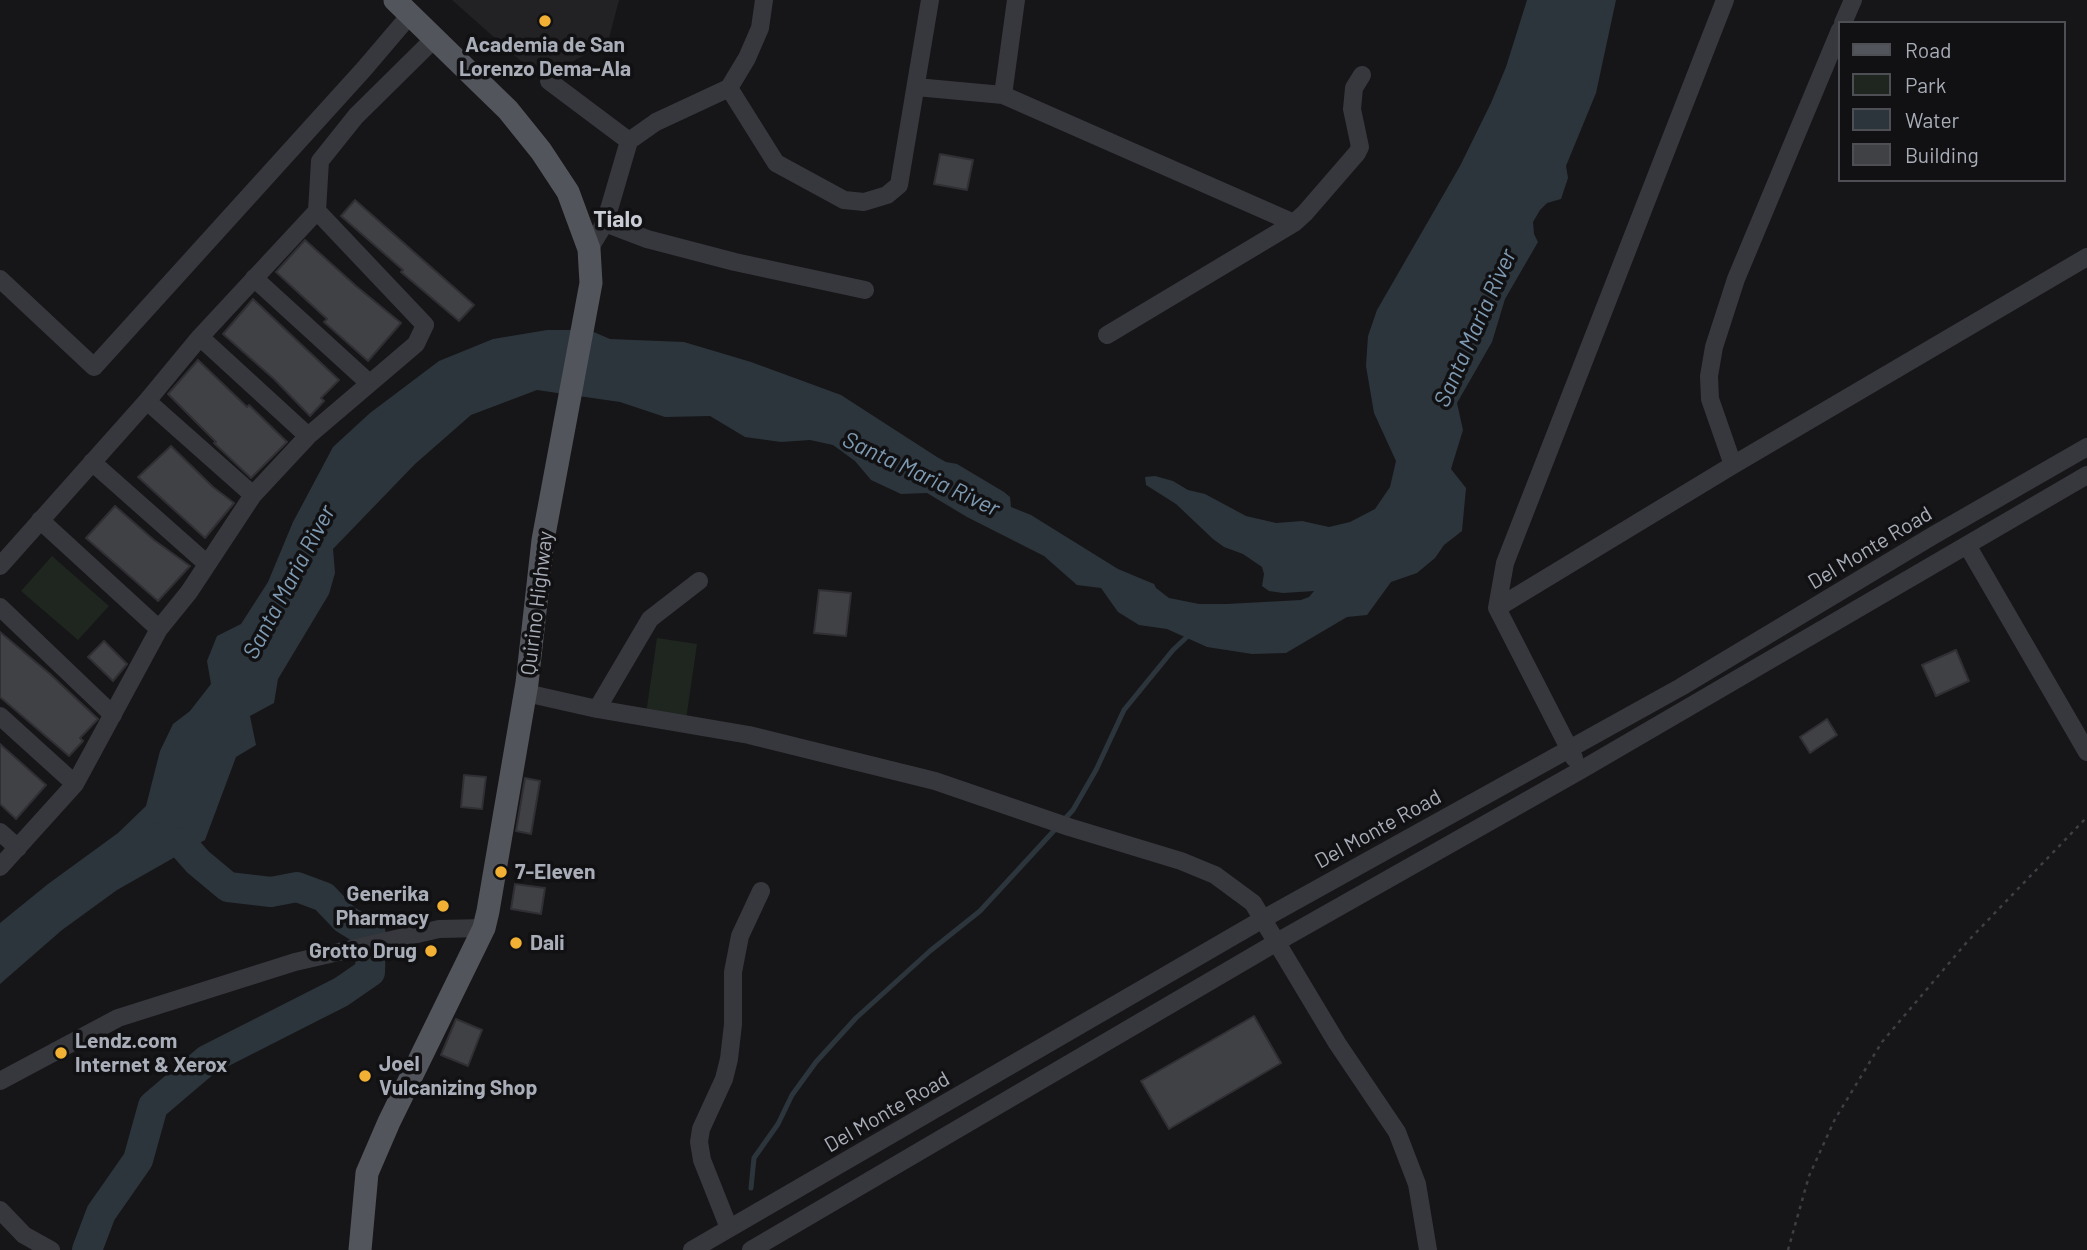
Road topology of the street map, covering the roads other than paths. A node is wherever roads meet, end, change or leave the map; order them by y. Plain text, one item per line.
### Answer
1 (764, 0) edge
2 (930, 0) edge
3 (1016, 0) edge
4 (1725, 0) edge
5 (1853, 0) edge
6 (402, 8) edge
7 (1844, 21) edge
8 (1839, 32) edge
9 (435, 38) junction
10 (1362, 75) dead end
11 (549, 80) dead end
12 (916, 87) junction
13 (729, 88) junction
14 (1003, 94) junction
15 (629, 141) junction
16 (317, 211) junction
17 (605, 223) junction
18 (1294, 223) junction
19 (589, 249) junction
20 (2087, 257) edge
21 (254, 278) junction
22 (0, 279) edge
23 (865, 290) dead end
24 (1107, 335) dead end
25 (200, 337) junction
26 (368, 383) junction
27 (147, 401) junction
28 (308, 436) junction
29 (2087, 447) edge
30 (92, 462) junction
31 (1733, 465) junction
32 (2087, 475) edge
33 (253, 495) junction
34 (40, 520) junction
35 (1967, 545) junction
36 (206, 563) junction
37 (0, 565) edge
38 (699, 581) dead end
39 (0, 607) edge
40 (1497, 608) junction
41 (159, 629) junction
42 (526, 693) junction
43 (597, 709) junction
44 (113, 715) junction
45 (0, 716) edge
46 (1570, 749) junction
47 (2087, 752) edge
48 (1581, 770) junction
49 (75, 784) junction
50 (0, 832) edge
51 (18, 848) junction
52 (0, 867) edge
53 (761, 891) dead end
54 (1263, 919) junction
55 (484, 928) junction
56 (1277, 942) junction
57 (0, 1081) edge
58 (0, 1210) edge
59 (729, 1228) junction
60 (51, 1250) edge
61 (360, 1250) edge
62 (692, 1250) edge
63 (751, 1250) edge
64 (1428, 1250) edge

1 - 13 street
2 - 12 street
3 - 14 street
4 - 40 street
5 - 7 street
6 - 9 main road, Quirino Highway
6 - 22 street
8 - 31 street
9 - 16 street
9 - 19 main road, Quirino Highway
10 - 18 street
11 - 15 street
12 - 13 street
12 - 14 street
13 - 15 street
14 - 18 street
15 - 17 street
16 - 21 street
16 - 26 street
17 - 19 street
17 - 23 street
18 - 24 street
19 - 42 main road, Quirino Highway
20 - 31 street
21 - 25 street
21 - 26 street
25 - 27 street
25 - 28 street
26 - 28 street
27 - 30 street
27 - 33 street
28 - 33 street
29 - 46 street, Del Monte Road
30 - 34 street
30 - 36 street
31 - 40 street
32 - 35 street
33 - 36 street
34 - 37 street
34 - 41 street
35 - 47 street
35 - 48 street
36 - 41 street
38 - 43 street
39 - 44 street
40 - 46 street
41 - 44 street
42 - 43 street
42 - 55 main road, Quirino Highway
43 - 54 street
44 - 49 street
45 - 49 street
46 - 48 street
46 - 54 street, Del Monte Road
48 - 56 street
49 - 51 street
50 - 51 street
51 - 52 street
53 - 59 street
54 - 56 street
54 - 59 street, Del Monte Road
55 - 57 street
55 - 61 main road, Quirino Highway
56 - 63 street
56 - 64 street
58 - 60 street
59 - 62 street, Del Monte Road

